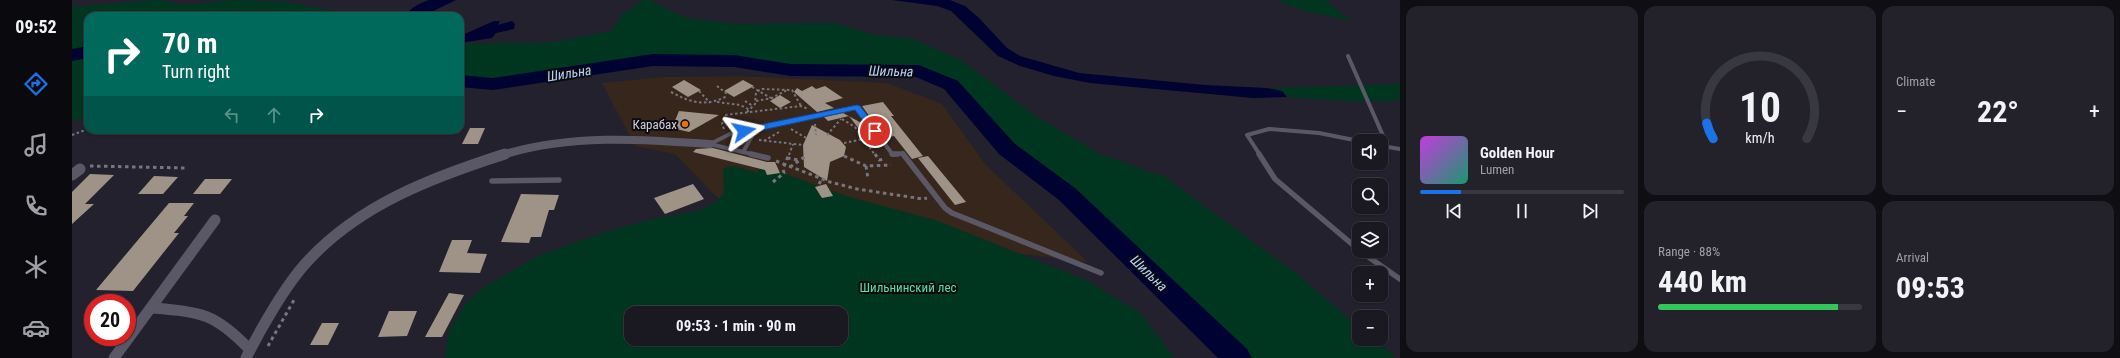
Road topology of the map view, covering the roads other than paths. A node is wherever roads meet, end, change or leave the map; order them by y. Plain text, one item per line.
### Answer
1 (1348, 56) dead end
2 (756, 129) junction
3 (1382, 134) edge
4 (1352, 140) edge
5 (710, 144) junction
6 (1388, 147) edge
7 (1400, 149) edge
8 (743, 152) junction
9 (768, 158) road end
10 (80, 169) road end
11 (72, 175) edge
12 (559, 180) dead end
13 (492, 181) dead end
14 (215, 220) dead end
15 (1352, 244) edge
16 (1370, 258) edge
17 (1101, 273) dead end
18 (1400, 279) edge
19 (152, 308) junction
20 (248, 354) edge
21 (114, 358) edge

1 - 3 lane
2 - 5 lane
2 - 8 lane
2 - 17 lane
4 - 15 lane
5 - 8 lane
5 - 20 street
6 - 7 lane
8 - 9 lane
10 - 11 street
12 - 13 lane
14 - 19 street
16 - 18 lane
19 - 20 street
19 - 21 street

